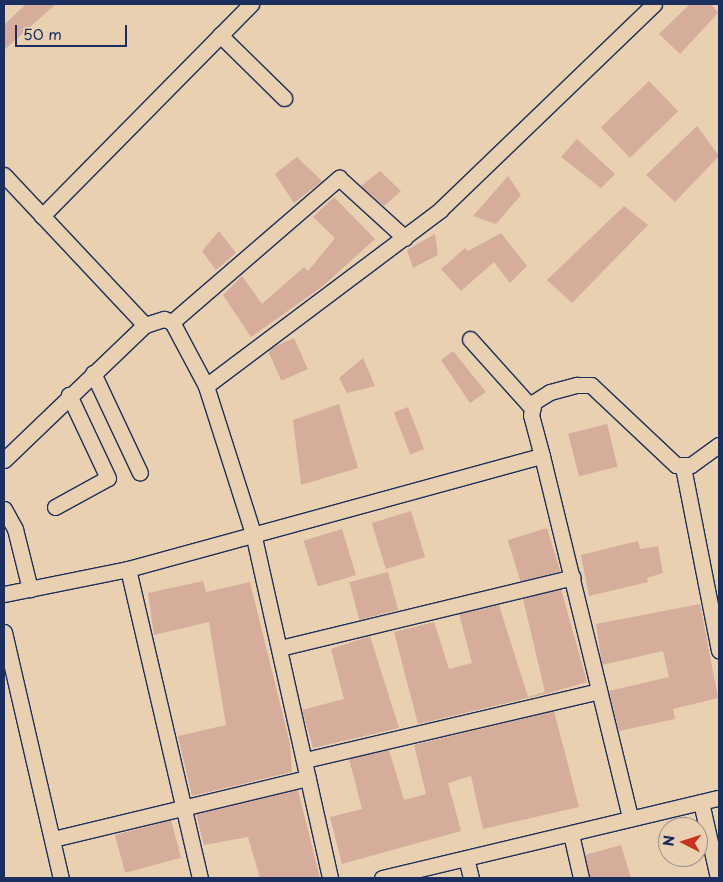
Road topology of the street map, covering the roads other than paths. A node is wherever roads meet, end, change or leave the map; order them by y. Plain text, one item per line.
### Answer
1 (251, 4) edge
2 (654, 4) edge
3 (220, 35) junction
4 (284, 98) dead end
5 (4, 175) edge
6 (42, 216) junction
7 (405, 238) junction
8 (172, 322) junction
9 (145, 325) junction
10 (470, 339) dead end
11 (93, 373) junction
12 (206, 386) junction
13 (70, 395) junction
14 (532, 408) junction
15 (719, 445) edge
16 (542, 456) junction
17 (4, 460) edge
18 (683, 467) junction
19 (140, 473) dead end
20 (55, 506) dead end
21 (4, 509) edge
22 (253, 533) junction
23 (128, 568) junction
24 (573, 577) junction
25 (30, 589) junction
26 (4, 594) edge
27 (4, 632) edge
28 (280, 648) junction
29 (719, 651) edge
30 (599, 691) junction
31 (305, 760) junction
32 (308, 778) junction
33 (719, 798) edge
34 (701, 802) junction
35 (184, 809) junction
36 (630, 818) junction
37 (571, 834) junction
38 (52, 839) junction
39 (467, 862) junction
40 (61, 878) edge
41 (200, 878) edge
42 (330, 878) edge
43 (382, 878) edge
44 (471, 878) edge
45 (581, 878) edge
46 (718, 878) edge

1 - 3 street
2 - 7 street
3 - 4 street
3 - 6 street
5 - 6 street
6 - 9 street
7 - 8 street
7 - 12 street
8 - 9 street
8 - 12 street
9 - 11 street
10 - 14 street
11 - 13 street
11 - 19 street
12 - 22 street
13 - 17 street
13 - 20 street
14 - 16 street
14 - 18 street
15 - 18 street
16 - 22 street
16 - 24 street
18 - 29 street
21 - 25 street
22 - 23 street
22 - 28 street
23 - 25 street
23 - 35 street
24 - 28 street
24 - 30 street
25 - 26 street
27 - 38 street
28 - 31 street
30 - 31 street
30 - 36 street
31 - 32 street
32 - 35 street
32 - 42 street
33 - 34 street
34 - 36 street
34 - 46 street
35 - 38 street
35 - 41 street
36 - 37 street
37 - 39 street
37 - 45 street
38 - 40 street
39 - 43 street
39 - 44 street

